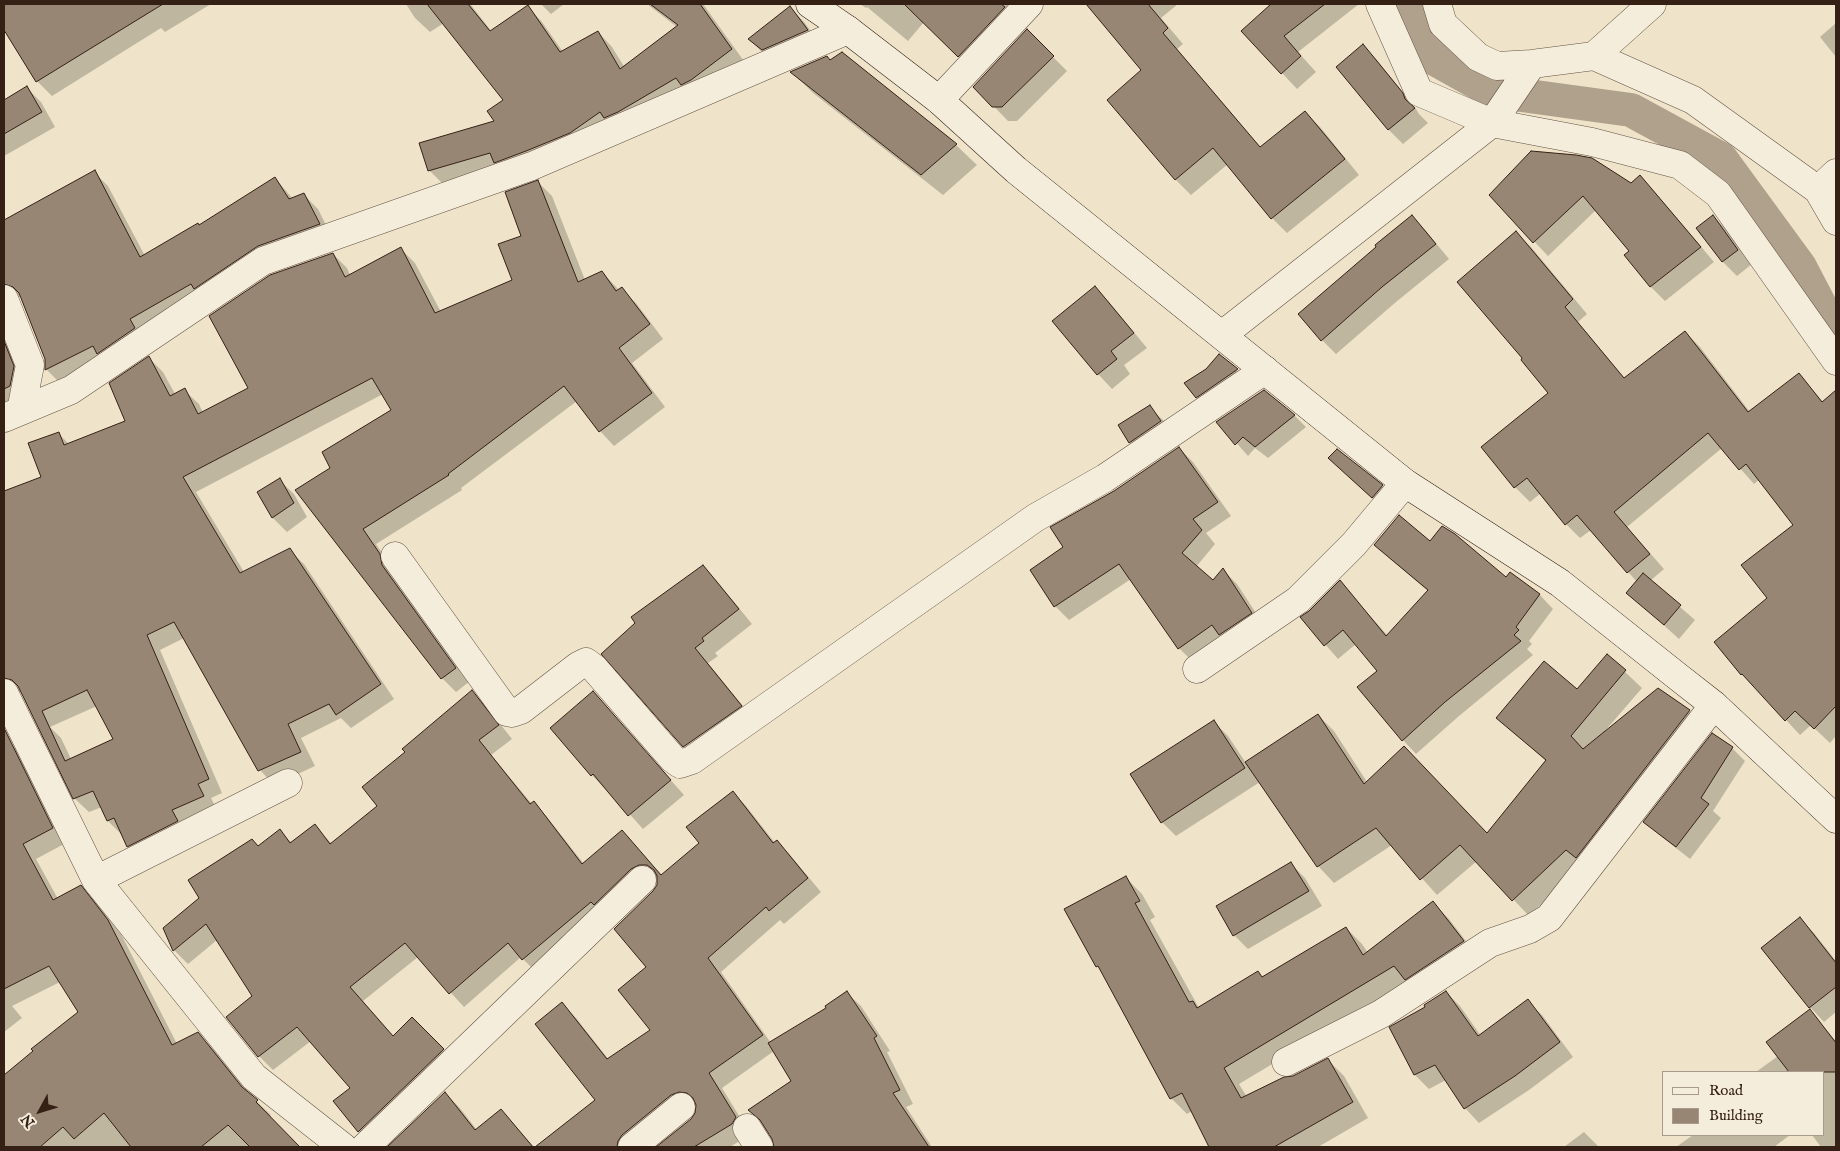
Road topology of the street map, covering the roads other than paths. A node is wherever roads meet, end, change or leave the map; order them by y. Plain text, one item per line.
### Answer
1 (810, 4) edge
2 (1028, 4) edge
3 (1380, 4) edge
4 (1437, 4) edge
5 (1652, 4) edge
6 (848, 30) junction
7 (1594, 56) junction
8 (1532, 64) junction
9 (940, 100) junction
10 (1492, 123) junction
11 (1827, 181) edge
12 (1836, 221) edge
13 (4, 299) edge
14 (1222, 335) junction
15 (1836, 361) edge
16 (1265, 370) junction
17 (13, 415) edge
18 (1406, 483) junction
19 (395, 556) dead end
20 (1197, 669) dead end
21 (4, 692) edge
22 (1714, 705) junction
23 (288, 783) dead end
24 (1836, 820) edge
25 (96, 880) junction
26 (642, 880) dead end
27 (1286, 1062) dead end
28 (681, 1107) dead end
29 (343, 1147) edge
30 (365, 1147) edge
31 (632, 1147) edge

1 - 6 street
2 - 9 street
3 - 10 street
4 - 8 street
5 - 7 street
6 - 9 street
6 - 17 street
7 - 8 street
7 - 11 street
8 - 10 street
9 - 14 street
10 - 14 street
10 - 15 street
11 - 12 street
13 - 17 street
14 - 16 street
16 - 18 street
16 - 19 street
18 - 20 street
18 - 22 street
21 - 25 street
22 - 24 street
22 - 27 street
23 - 25 street
25 - 29 street
26 - 30 street
28 - 31 street

